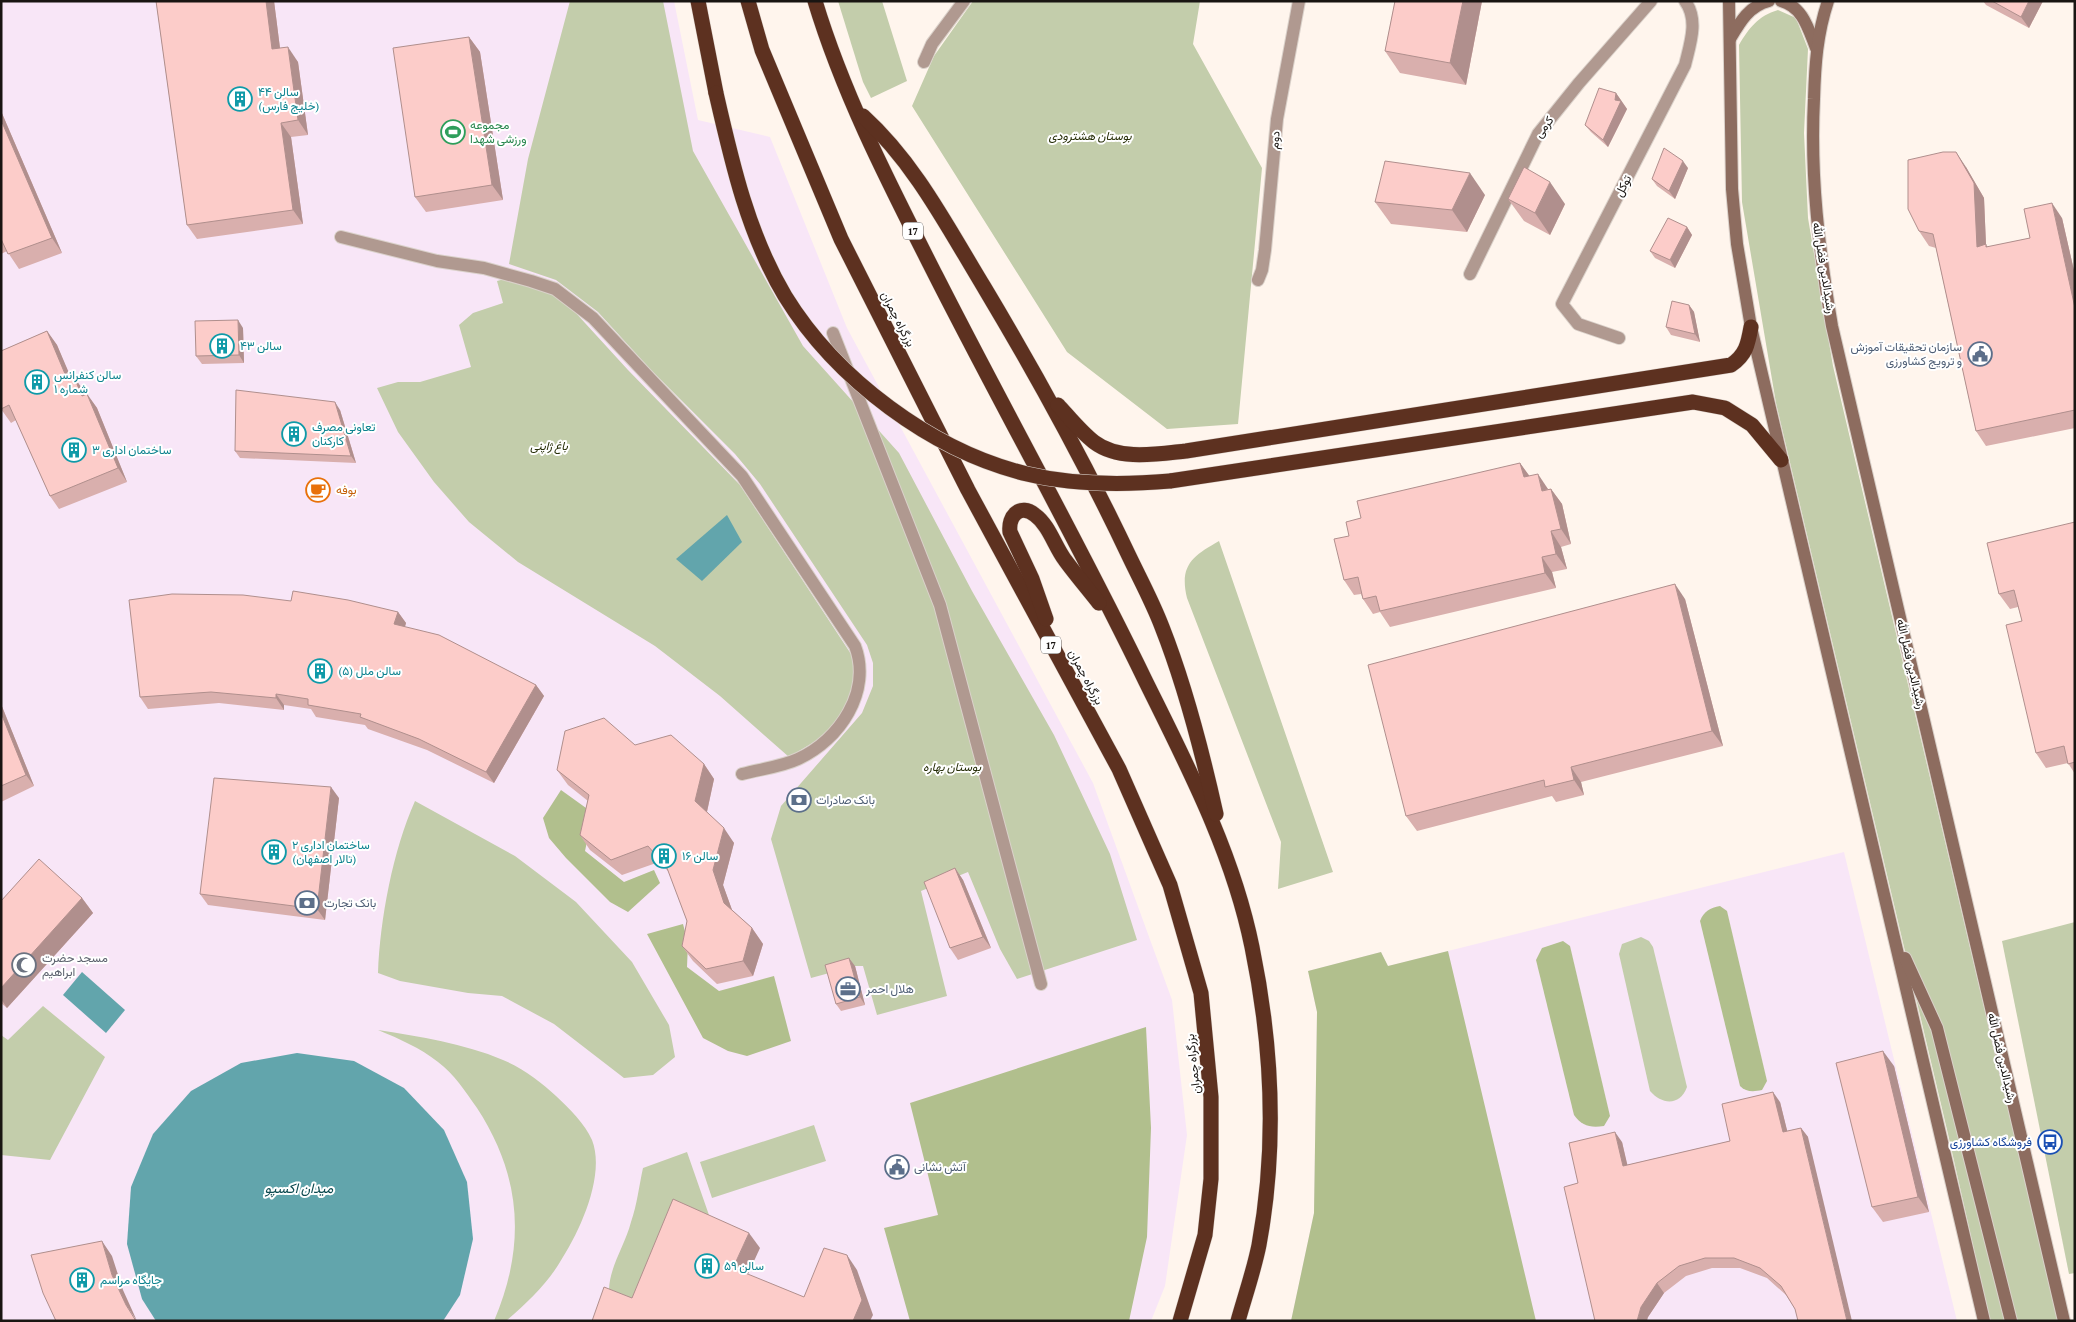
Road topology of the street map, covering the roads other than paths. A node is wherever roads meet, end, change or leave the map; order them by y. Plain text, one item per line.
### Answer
1 (698, 1) edge
2 (748, 1) edge
3 (815, 1) edge
4 (964, 1) edge
5 (1299, 1) edge
6 (1651, 1) edge
7 (1685, 1) edge
8 (1727, 1) edge
9 (1770, 1) edge
10 (1781, 1) edge
11 (1828, 1) edge
12 (1730, 39) junction
13 (1816, 48) junction
14 (924, 62) dead end
15 (858, 112) junction
16 (341, 237) dead end
17 (1470, 274) dead end
18 (1258, 280) dead end
19 (1751, 327) junction
20 (833, 333) dead end
21 (1619, 338) dead end
22 (1046, 393) junction
23 (1781, 460) junction
24 (1121, 630) junction
25 (1064, 669) junction
26 (742, 774) dead end
27 (1226, 857) junction
28 (1893, 931) junction
29 (1041, 984) dead end
30 (2058, 1298) junction
31 (1180, 1321) edge
32 (1238, 1321) edge
33 (1984, 1321) edge
34 (2011, 1321) edge
35 (2058, 1321) edge
36 (2064, 1321) edge

1 - 23 highway, bridge
2 - 25 highway, بزرگراه چمران / 17
3 - 15 highway, 17
4 - 14 street
5 - 18 street, دوم
6 - 17 street, کرمی
7 - 21 street, توکل
8 - 12 main road
9 - 12 main road
10 - 13 main road
11 - 13 main road, رشیدالدین فضل الله
12 - 19 main road
13 - 30 main road, رشیدالدین فضل الله
15 - 22 highway
15 - 24 highway, 17
16 - 26 street
19 - 22 highway
19 - 23 main road
20 - 29 street
22 - 27 highway
23 - 28 main road
24 - 25 highway
24 - 27 highway, 17
25 - 31 highway, بزرگراه چمران / 17
27 - 32 highway, 17
28 - 33 main road
28 - 34 main road
30 - 35 main road
30 - 36 main road, رشیدالدین فضل الله

